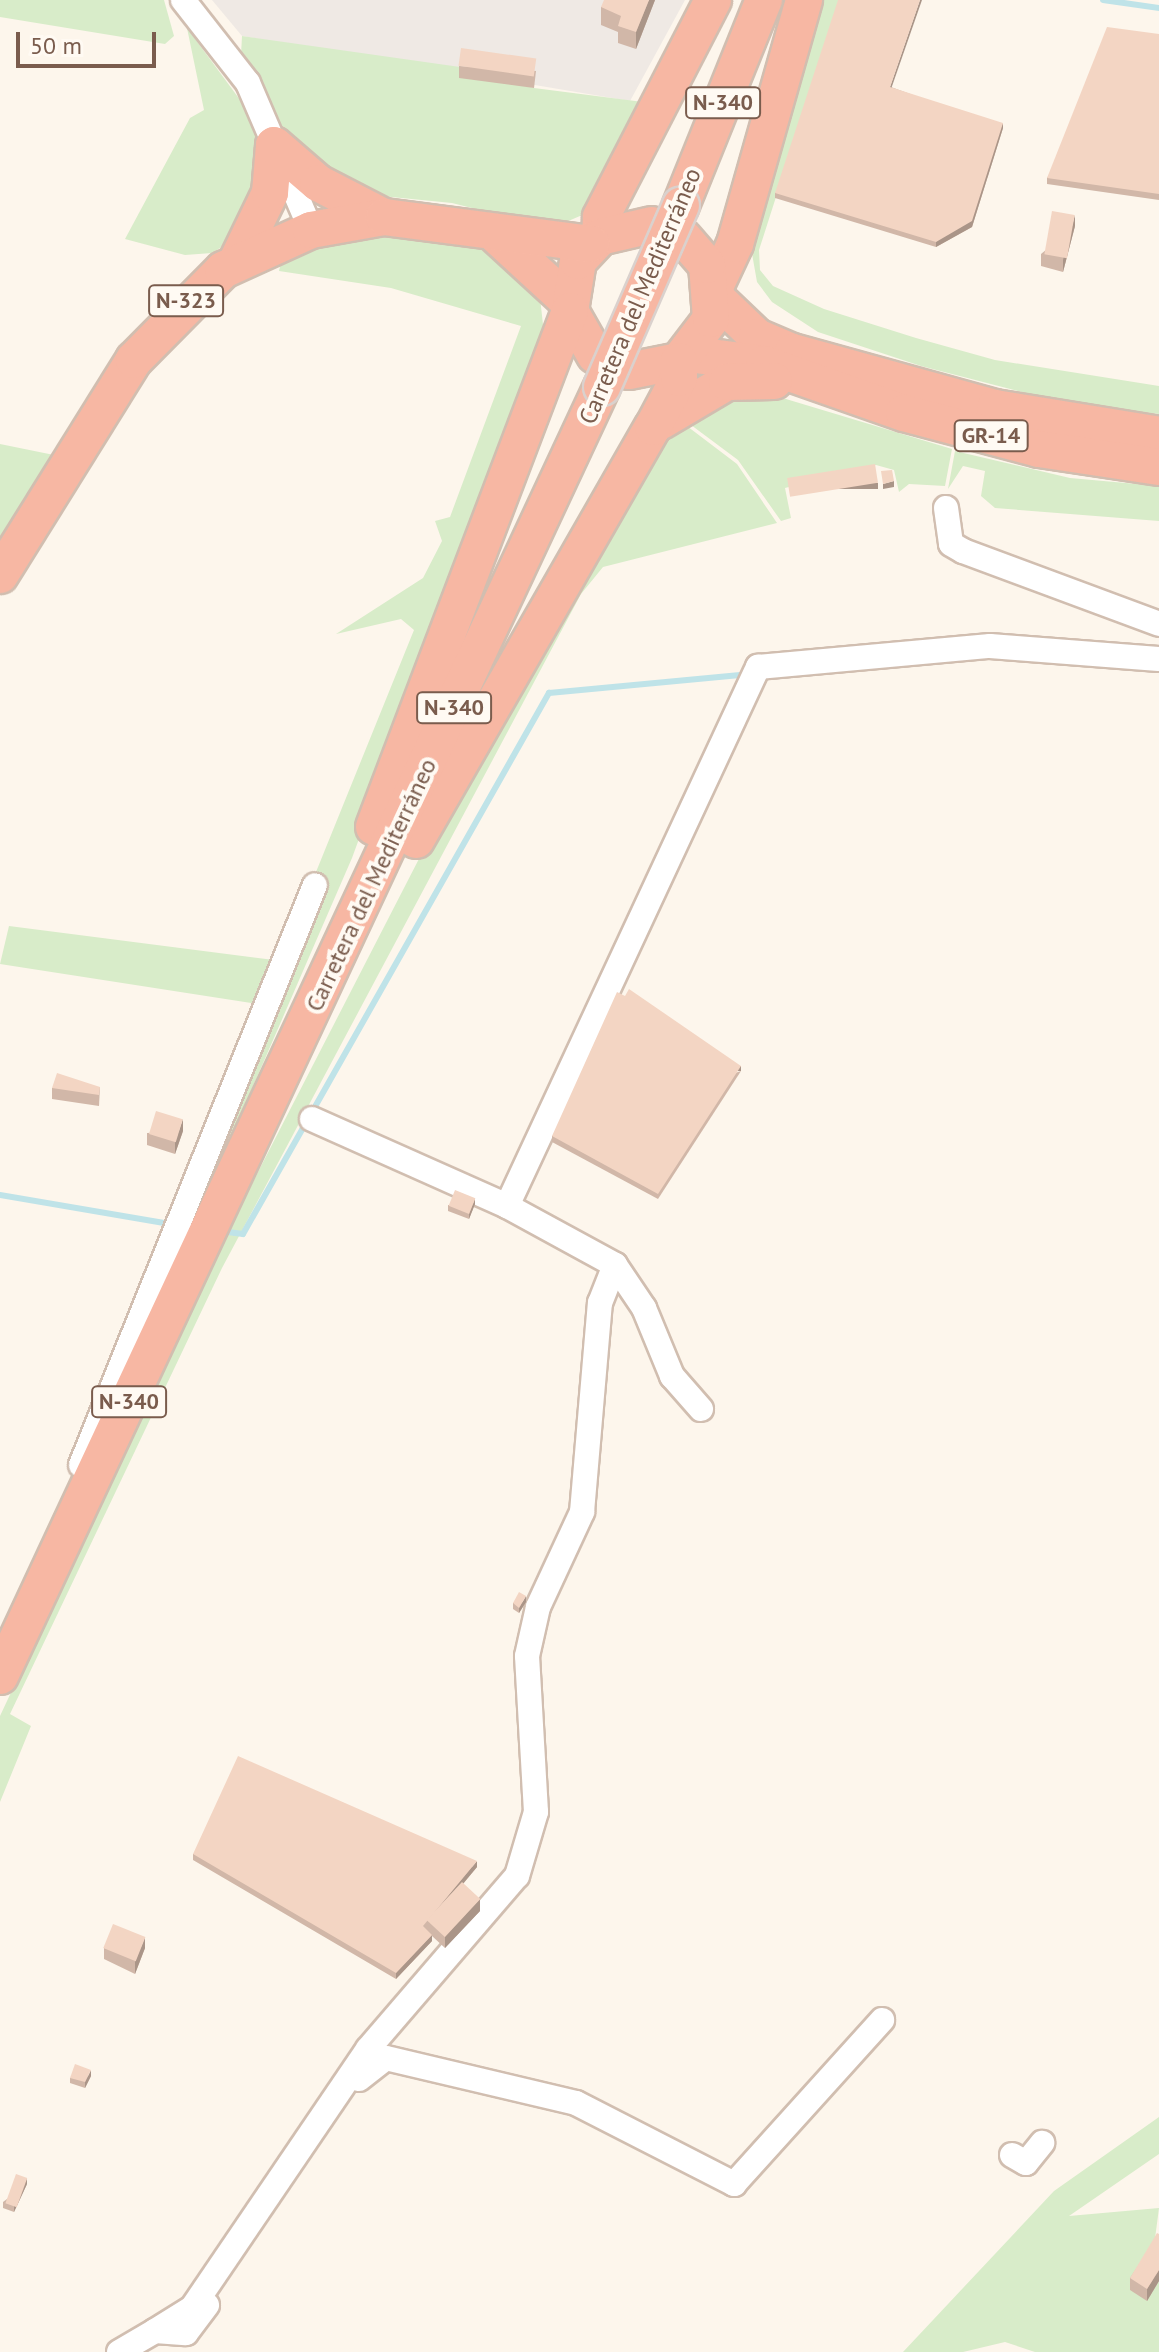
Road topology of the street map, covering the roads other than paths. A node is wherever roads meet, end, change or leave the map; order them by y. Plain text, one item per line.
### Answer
1 (183, 0) edge
2 (713, 0) edge
3 (764, 0) edge
4 (804, 0) edge
5 (274, 145) junction
6 (384, 217) junction
7 (672, 223) junction
8 (311, 230) junction
9 (496, 235) junction
10 (596, 240) junction
11 (735, 244) junction
12 (236, 263) junction
13 (714, 293) junction
14 (569, 306) junction
15 (683, 357) junction
16 (609, 371) junction
17 (826, 374) junction
18 (653, 427) junction
19 (1159, 435) edge
20 (1159, 467) edge
21 (946, 508) dead end
22 (0, 575) edge
23 (1159, 624) edge
24 (1159, 659) edge
25 (315, 885) dead end
26 (304, 1029) junction
27 (312, 1119) dead end
28 (257, 1128) junction
29 (507, 1206) junction
30 (615, 1265) junction
31 (701, 1409) dead end
32 (0, 1637) edge
33 (0, 1676) edge
34 (882, 2020) dead end
35 (1042, 2143) dead end
36 (1012, 2155) dead end
37 (155, 2331) junction
38 (119, 2352) edge

1 - 5 street
2 - 10 highway
3 - 7 highway, Carretera del Mediterráneo / N-340
4 - 11 highway
5 - 6 highway
5 - 8 street
5 - 12 highway
6 - 8 highway, N-323
6 - 9 highway, N-323
7 - 10 highway
7 - 13 highway
7 - 16 highway, Carretera del Mediterráneo / N-340, bridge
8 - 12 highway, N-323
9 - 10 highway, N-323
9 - 14 highway
10 - 14 highway
11 - 13 highway
11 - 17 highway
12 - 22 highway, N-323
13 - 15 highway
13 - 17 highway
14 - 16 highway
14 - 26 highway
15 - 16 highway
15 - 17 highway
15 - 18 highway
16 - 26 highway, Carretera del Mediterráneo / N-340
17 - 18 highway
17 - 19 highway, GR-14
17 - 20 highway, GR-14
18 - 28 highway
21 - 23 street
24 - 29 street
25 - 32 street
26 - 28 highway, Carretera del Mediterráneo / N-340
27 - 29 street
28 - 33 highway, Carretera del Mediterráneo / N-340
29 - 30 street
30 - 31 street
30 - 37 street
34 - 37 street
35 - 36 street
37 - 38 street

